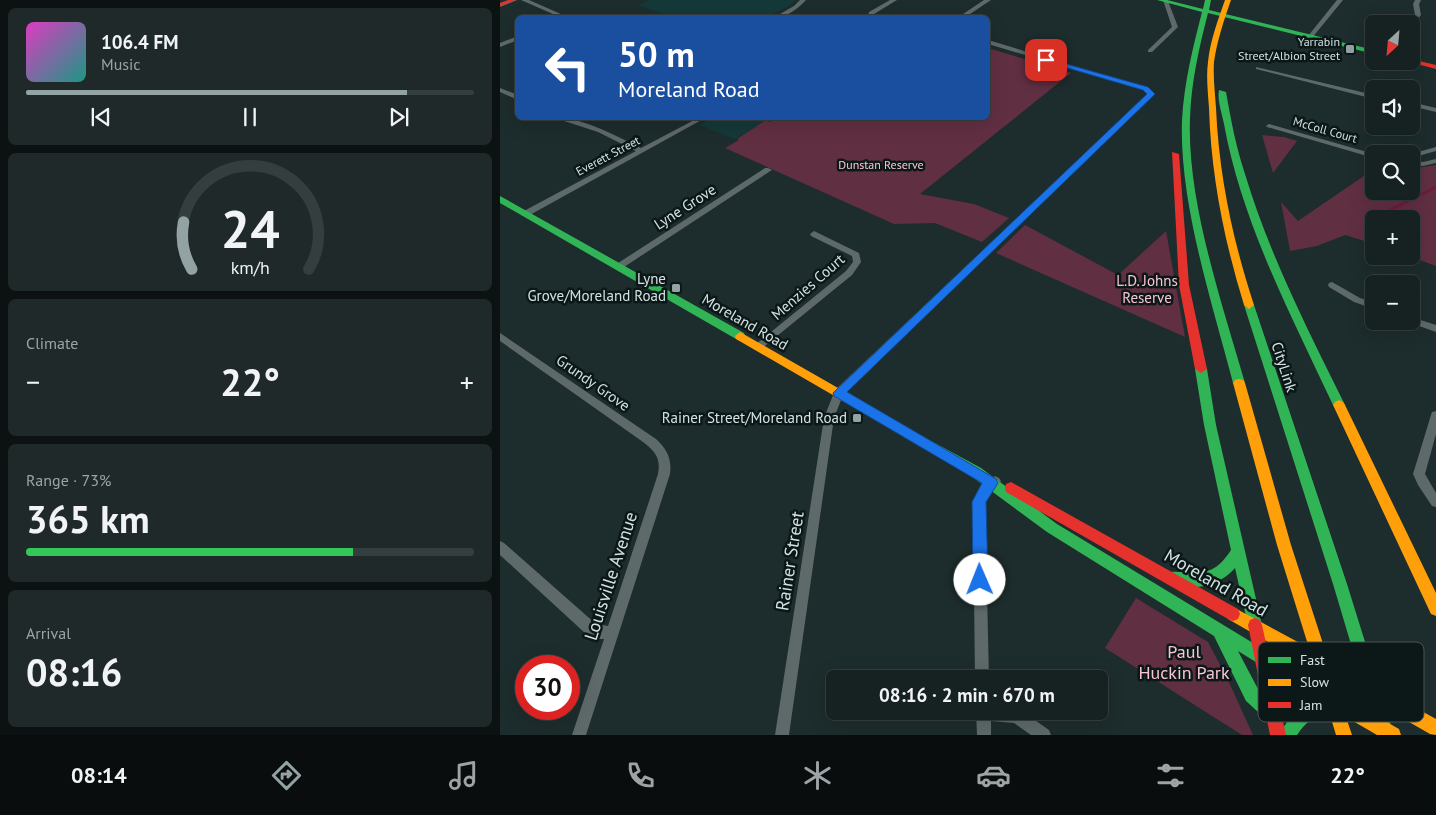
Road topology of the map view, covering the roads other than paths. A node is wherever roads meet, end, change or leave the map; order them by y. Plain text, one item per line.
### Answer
1 (514, 0) edge
2 (524, 0) edge
3 (803, 0) edge
4 (894, 0) edge
5 (988, 0) edge
6 (1208, 0) edge
7 (1228, 0) edge
8 (1340, 0) edge
9 (1418, 0) edge
10 (1167, 2) edge
11 (500, 5) edge
12 (561, 15) edge
13 (780, 15) edge
14 (870, 15) edge
15 (964, 15) edge
16 (1418, 15) edge
17 (1310, 36) junction
18 (515, 39) edge
19 (1216, 40) junction
20 (990, 43) edge
21 (500, 45) edge
22 (1365, 50) edge
23 (1150, 51) dead end
24 (1420, 63) edge
25 (1436, 67) edge
26 (1191, 68) junction
27 (1258, 68) dead end
28 (500, 90) edge
29 (1365, 95) edge
30 (515, 97) edge
31 (1420, 106) edge
32 (1436, 110) edge
33 (568, 120) edge
34 (698, 120) edge
35 (1269, 126) dead end
36 (1436, 149) edge
37 (641, 150) junction
38 (1365, 153) edge
39 (1420, 153) edge
40 (1436, 161) edge
41 (1420, 164) edge
42 (768, 170) dead end
43 (500, 199) edge
44 (525, 214) junction
45 (814, 234) dead end
46 (618, 267) junction
47 (1332, 285) dead end
48 (1365, 302) edge
49 (1420, 323) edge
50 (1436, 329) edge
51 (500, 336) edge
52 (758, 347) junction
53 (839, 393) junction
54 (1436, 414) edge
55 (666, 457) joint
56 (994, 481) junction
57 (1436, 502) edge
58 (500, 547) edge
59 (1238, 550) junction
60 (1172, 578) junction
61 (1436, 609) edge
62 (1255, 625) junction
63 (1220, 632) junction
64 (612, 634) junction
65 (1259, 642) edge
66 (1284, 642) edge
67 (1315, 642) edge
68 (1358, 642) edge
69 (1258, 655) edge
70 (982, 670) edge
71 (1258, 700) edge
72 (983, 720) edge
73 (1022, 720) edge
74 (1276, 722) edge
75 (1297, 722) edge
76 (1340, 722) edge
77 (1371, 722) edge
78 (1382, 722) edge
79 (1424, 722) edge
80 (1435, 728) edge
81 (579, 735) edge
82 (782, 735) edge
83 (984, 735) edge
84 (1044, 735) edge
85 (1278, 735) edge
86 (1288, 735) edge
87 (1344, 735) edge
88 (1386, 735) edge
89 (1393, 735) edge

1 - 11 main road
2 - 12 street
3 - 13 street
4 - 14 street
5 - 15 street
6 - 26 main road
7 - 19 main road, CityLink
8 - 17 street
9 - 16 street
10 - 17 main road
10 - 23 street
17 - 22 main road
18 - 21 street
19 - 61 main road
19 - 68 main road, CityLink
20 - 53 street
24 - 25 main road
26 - 59 main road
26 - 67 main road
27 - 29 street
28 - 30 street
31 - 32 street
33 - 37 street
34 - 37 street, Everett Street
35 - 38 street, McColl Court
36 - 39 street
37 - 44 street, Everett Street
40 - 41 street
42 - 46 street, Lyne Grove
43 - 44 main road, Moreland Road
44 - 46 main road, Moreland Road
45 - 52 street, Menzies Court
46 - 52 main road, Moreland Road
47 - 48 street
49 - 50 street
51 - 55 street, Grundy Grove
52 - 53 main road, Moreland Road
53 - 56 main road, Moreland Road
53 - 82 street, Rainer Street
54 - 57 street
55 - 64 street, Louisville Avenue
56 - 60 main road, Moreland Road
56 - 63 main road, Moreland Road
56 - 70 street
58 - 64 street
59 - 60 main road
59 - 62 main road
60 - 62 main road, Moreland Road
62 - 65 main road
62 - 66 main road, Moreland Road
63 - 69 main road, Moreland Road
63 - 71 main road
64 - 81 street, Louisville Avenue
72 - 83 street
73 - 84 street
74 - 85 main road
75 - 86 main road
76 - 87 main road
77 - 89 main road, Moreland Road
78 - 88 main road, CityLink
79 - 80 main road, Moreland Road

